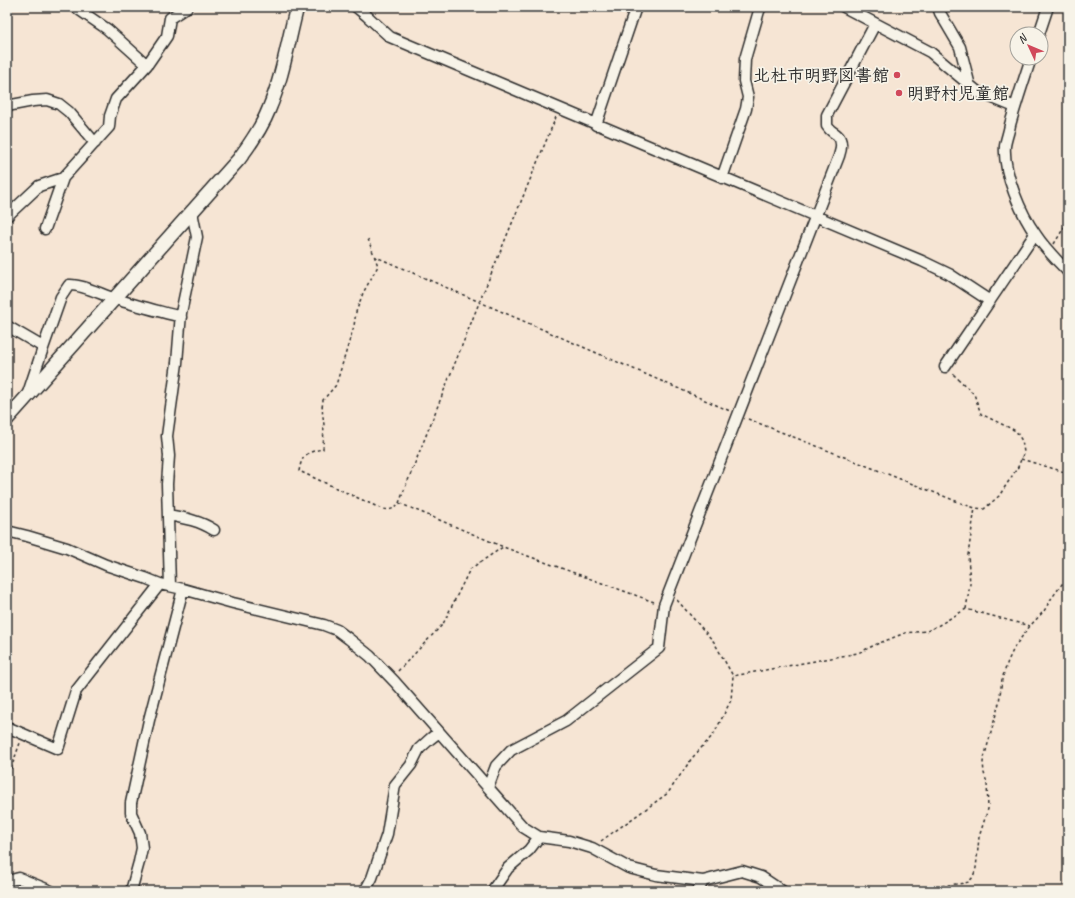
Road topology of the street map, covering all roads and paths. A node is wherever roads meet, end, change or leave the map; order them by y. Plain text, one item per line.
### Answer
1 (75, 7) edge
2 (187, 7) edge
3 (298, 7) edge
4 (356, 7) edge
5 (636, 7) edge
6 (761, 7) edge
7 (844, 7) edge
8 (938, 7) edge
9 (1048, 7) edge
10 (875, 24) junction
11 (1042, 26) edge
12 (147, 66) junction
13 (1028, 66) edge
14 (970, 86) junction
15 (7, 106) edge
16 (1015, 107) junction
17 (560, 109) junction
18 (596, 125) junction
19 (96, 143) junction
20 (63, 178) junction
21 (722, 178) junction
22 (192, 212) junction
23 (7, 216) edge
24 (815, 217) junction
25 (1068, 221) edge
26 (45, 229) dead end
27 (1035, 234) junction
28 (368, 240) dead end
29 (1049, 252) junction
30 (1068, 272) edge
31 (114, 299) junction
32 (990, 301) junction
33 (181, 317) junction
34 (7, 326) edge
35 (43, 347) junction
36 (945, 367) dead end
37 (28, 395) junction
38 (7, 419) edge
39 (1022, 459) dead end
40 (1068, 473) edge
41 (399, 503) junction
42 (975, 508) dead end
43 (168, 515) junction
44 (214, 530) dead end
45 (7, 531) edge
46 (503, 547) junction
47 (1068, 576) edge
48 (165, 585) junction
49 (183, 589) junction
50 (670, 591) junction
51 (664, 606) junction
52 (966, 609) junction
53 (1030, 626) junction
54 (733, 676) junction
55 (391, 678) junction
56 (7, 727) edge
57 (439, 732) junction
58 (23, 734) junction
59 (7, 780) edge
60 (488, 788) junction
61 (539, 837) junction
62 (592, 848) junction
63 (7, 881) edge
64 (703, 881) junction
65 (50, 891) edge
66 (131, 891) edge
67 (365, 891) edge
68 (492, 891) edge
69 (698, 891) edge
70 (782, 891) edge
71 (931, 891) edge

1 - 12 street
2 - 12 street
3 - 22 street
4 - 17 street
5 - 18 street
6 - 21 street
7 - 10 street
8 - 14 street
9 - 11 street
10 - 14 street
10 - 24 street
12 - 19 street
13 - 16 street
14 - 16 street
15 - 19 street
16 - 27 street
17 - 18 street
17 - 41 path
18 - 21 street
19 - 20 street
20 - 23 street
20 - 26 street
21 - 24 street
22 - 31 street
22 - 33 street
24 - 32 street
24 - 50 street
25 - 29 path
27 - 29 street
27 - 32 street
28 - 41 path
29 - 30 street
31 - 33 street
31 - 35 street
31 - 37 street
32 - 36 street
33 - 43 street
34 - 35 street
35 - 37 street
37 - 38 street
39 - 40 path
41 - 46 path
42 - 52 path
43 - 44 street
43 - 48 street
45 - 48 street
46 - 51 path
46 - 55 path
47 - 53 path
48 - 49 street
48 - 58 street
49 - 55 street
49 - 66 street
50 - 51 street
50 - 54 path
51 - 60 street
52 - 53 path
52 - 54 path
53 - 71 path
54 - 62 path
55 - 57 street
56 - 58 street
57 - 60 street
57 - 67 street
58 - 59 path
60 - 61 street
61 - 62 street
61 - 68 street
62 - 64 street
63 - 65 street
64 - 69 street
64 - 70 street

